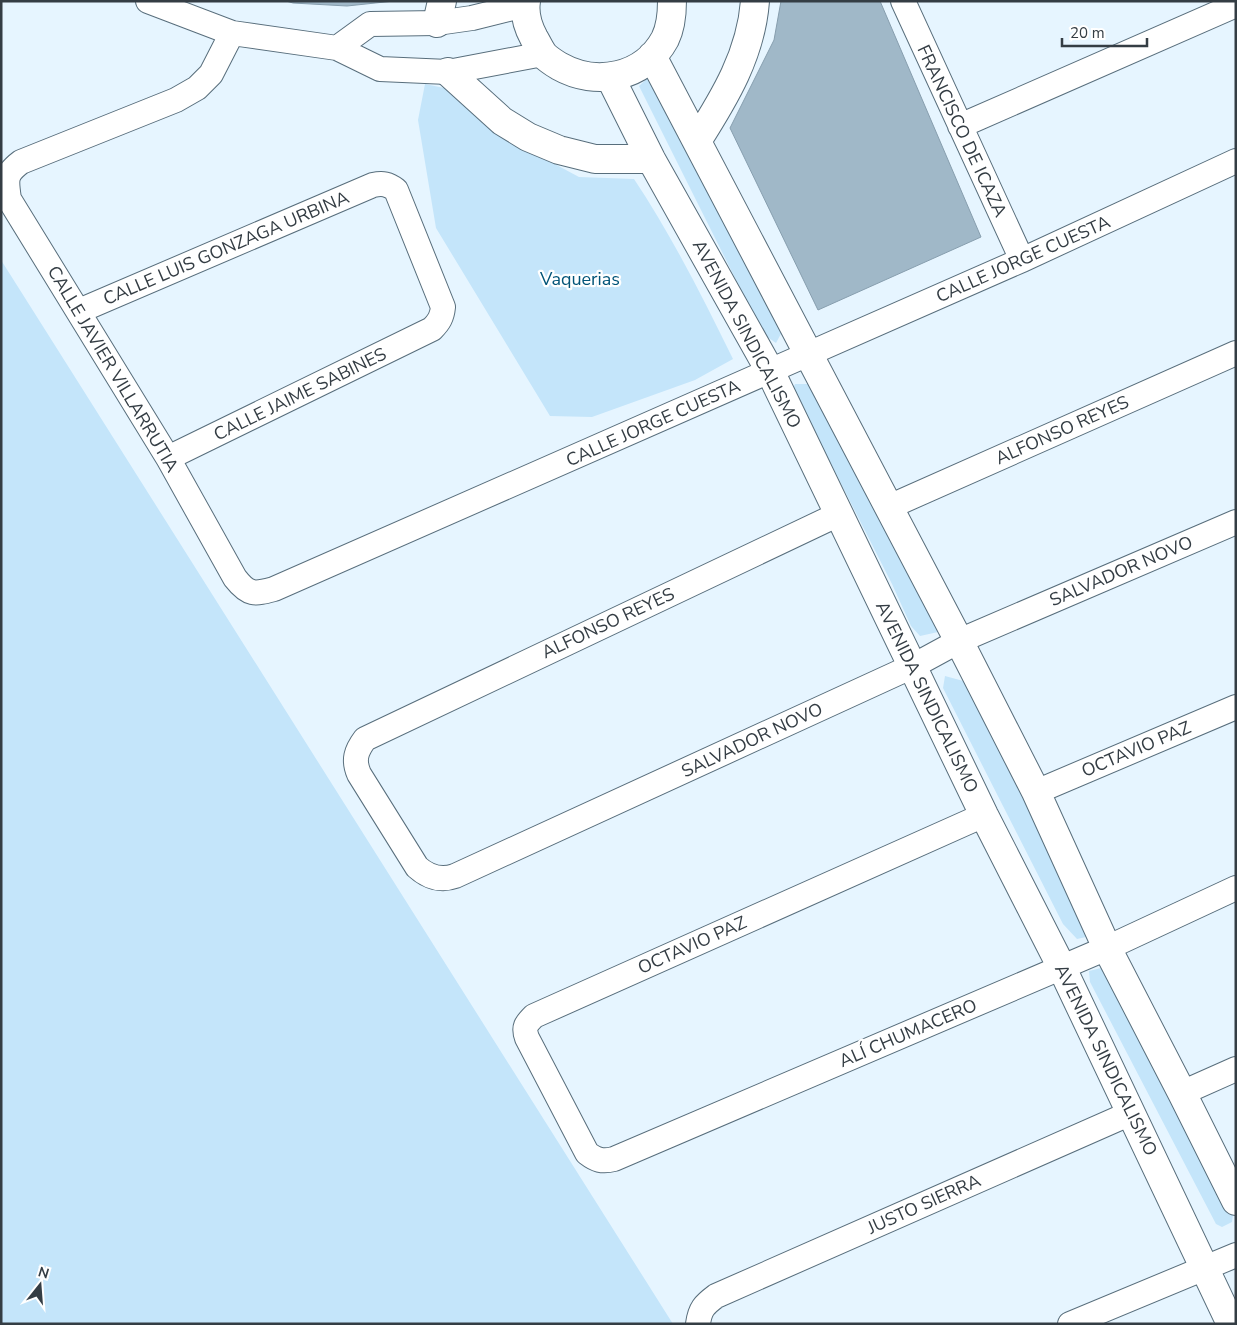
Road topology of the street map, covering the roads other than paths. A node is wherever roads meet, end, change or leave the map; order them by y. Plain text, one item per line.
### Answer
1 (148, 1) edge
2 (672, 1) edge
3 (755, 1) edge
4 (903, 1) edge
5 (525, 3) edge
6 (1236, 5) edge
7 (440, 12) edge
8 (232, 33) junction
9 (337, 48) junction
10 (543, 54) junction
11 (652, 56) junction
12 (448, 72) junction
13 (610, 77) junction
14 (960, 126) junction
15 (697, 141) junction
16 (651, 159) junction
17 (1236, 161) edge
18 (1022, 260) junction
19 (79, 311) junction
20 (432, 329) joint
21 (1236, 353) edge
22 (809, 355) junction
23 (770, 371) junction
24 (168, 458) junction
25 (889, 507) junction
26 (839, 514) junction
27 (1236, 522) edge
28 (236, 578) joint
29 (959, 641) junction
30 (913, 666) junction
31 (1236, 707) edge
32 (376, 733) joint
33 (1036, 792) junction
34 (984, 814) junction
35 (1236, 888) edge
36 (1107, 948) junction
37 (1062, 968) junction
38 (1236, 1069) edge
39 (1182, 1093) junction
40 (1131, 1113) junction
41 (583, 1145) joint
42 (1236, 1202) edge
43 (1236, 1256) edge
44 (1204, 1269) junction
45 (698, 1324) edge
46 (1070, 1324) edge
47 (1231, 1324) edge

1 - 8 street
2 - 11 street
3 - 15 street
4 - 14 street, FRANCISCO DE ICAZA
5 - 7 street
5 - 10 street
6 - 14 street
7 - 9 street
8 - 9 street
8 - 19 street, CALLE JAVIER VILLARRUTIA
9 - 12 street
10 - 12 street
10 - 13 street
11 - 13 street
11 - 15 street
12 - 16 street
13 - 16 street, AVENIDA SINDICALISMO
14 - 18 street, FRANCISCO DE ICAZA
15 - 22 street
16 - 23 street, AVENIDA SINDICALISMO
17 - 18 street, CALLE JORGE CUESTA
18 - 22 street, CALLE JORGE CUESTA
19 - 20 street, CALLE LUIS GONZAGA URBINA
19 - 24 street, CALLE JAVIER VILLARRUTIA
20 - 24 street, CALLE JAIME SABINES
21 - 25 street, ALFONSO REYES
22 - 23 street, CALLE JORGE CUESTA
22 - 25 street
23 - 26 street, AVENIDA SINDICALISMO
23 - 28 street, CALLE JORGE CUESTA
24 - 28 street, CALLE JAVIER VILLARRUTIA
25 - 29 street
26 - 30 street, AVENIDA SINDICALISMO
26 - 32 street, ALFONSO REYES
27 - 29 street, SALVADOR NOVO
29 - 30 street, SALVADOR NOVO
29 - 33 street
30 - 32 street, SALVADOR NOVO
30 - 34 street, AVENIDA SINDICALISMO
31 - 33 street, OCTAVIO PAZ
33 - 36 street
34 - 37 street, AVENIDA SINDICALISMO
34 - 41 street, OCTAVIO PAZ
35 - 36 street, ALÍ CHUMACERO
36 - 37 street, ALÍ CHUMACERO
36 - 39 street
37 - 40 street, AVENIDA SINDICALISMO
37 - 41 street, ALÍ CHUMACERO
38 - 39 street
39 - 42 street
40 - 44 street, AVENIDA SINDICALISMO
40 - 45 street, JUSTO SIERRA
43 - 44 street
44 - 46 street
44 - 47 street, AVENIDA SINDICALISMO

